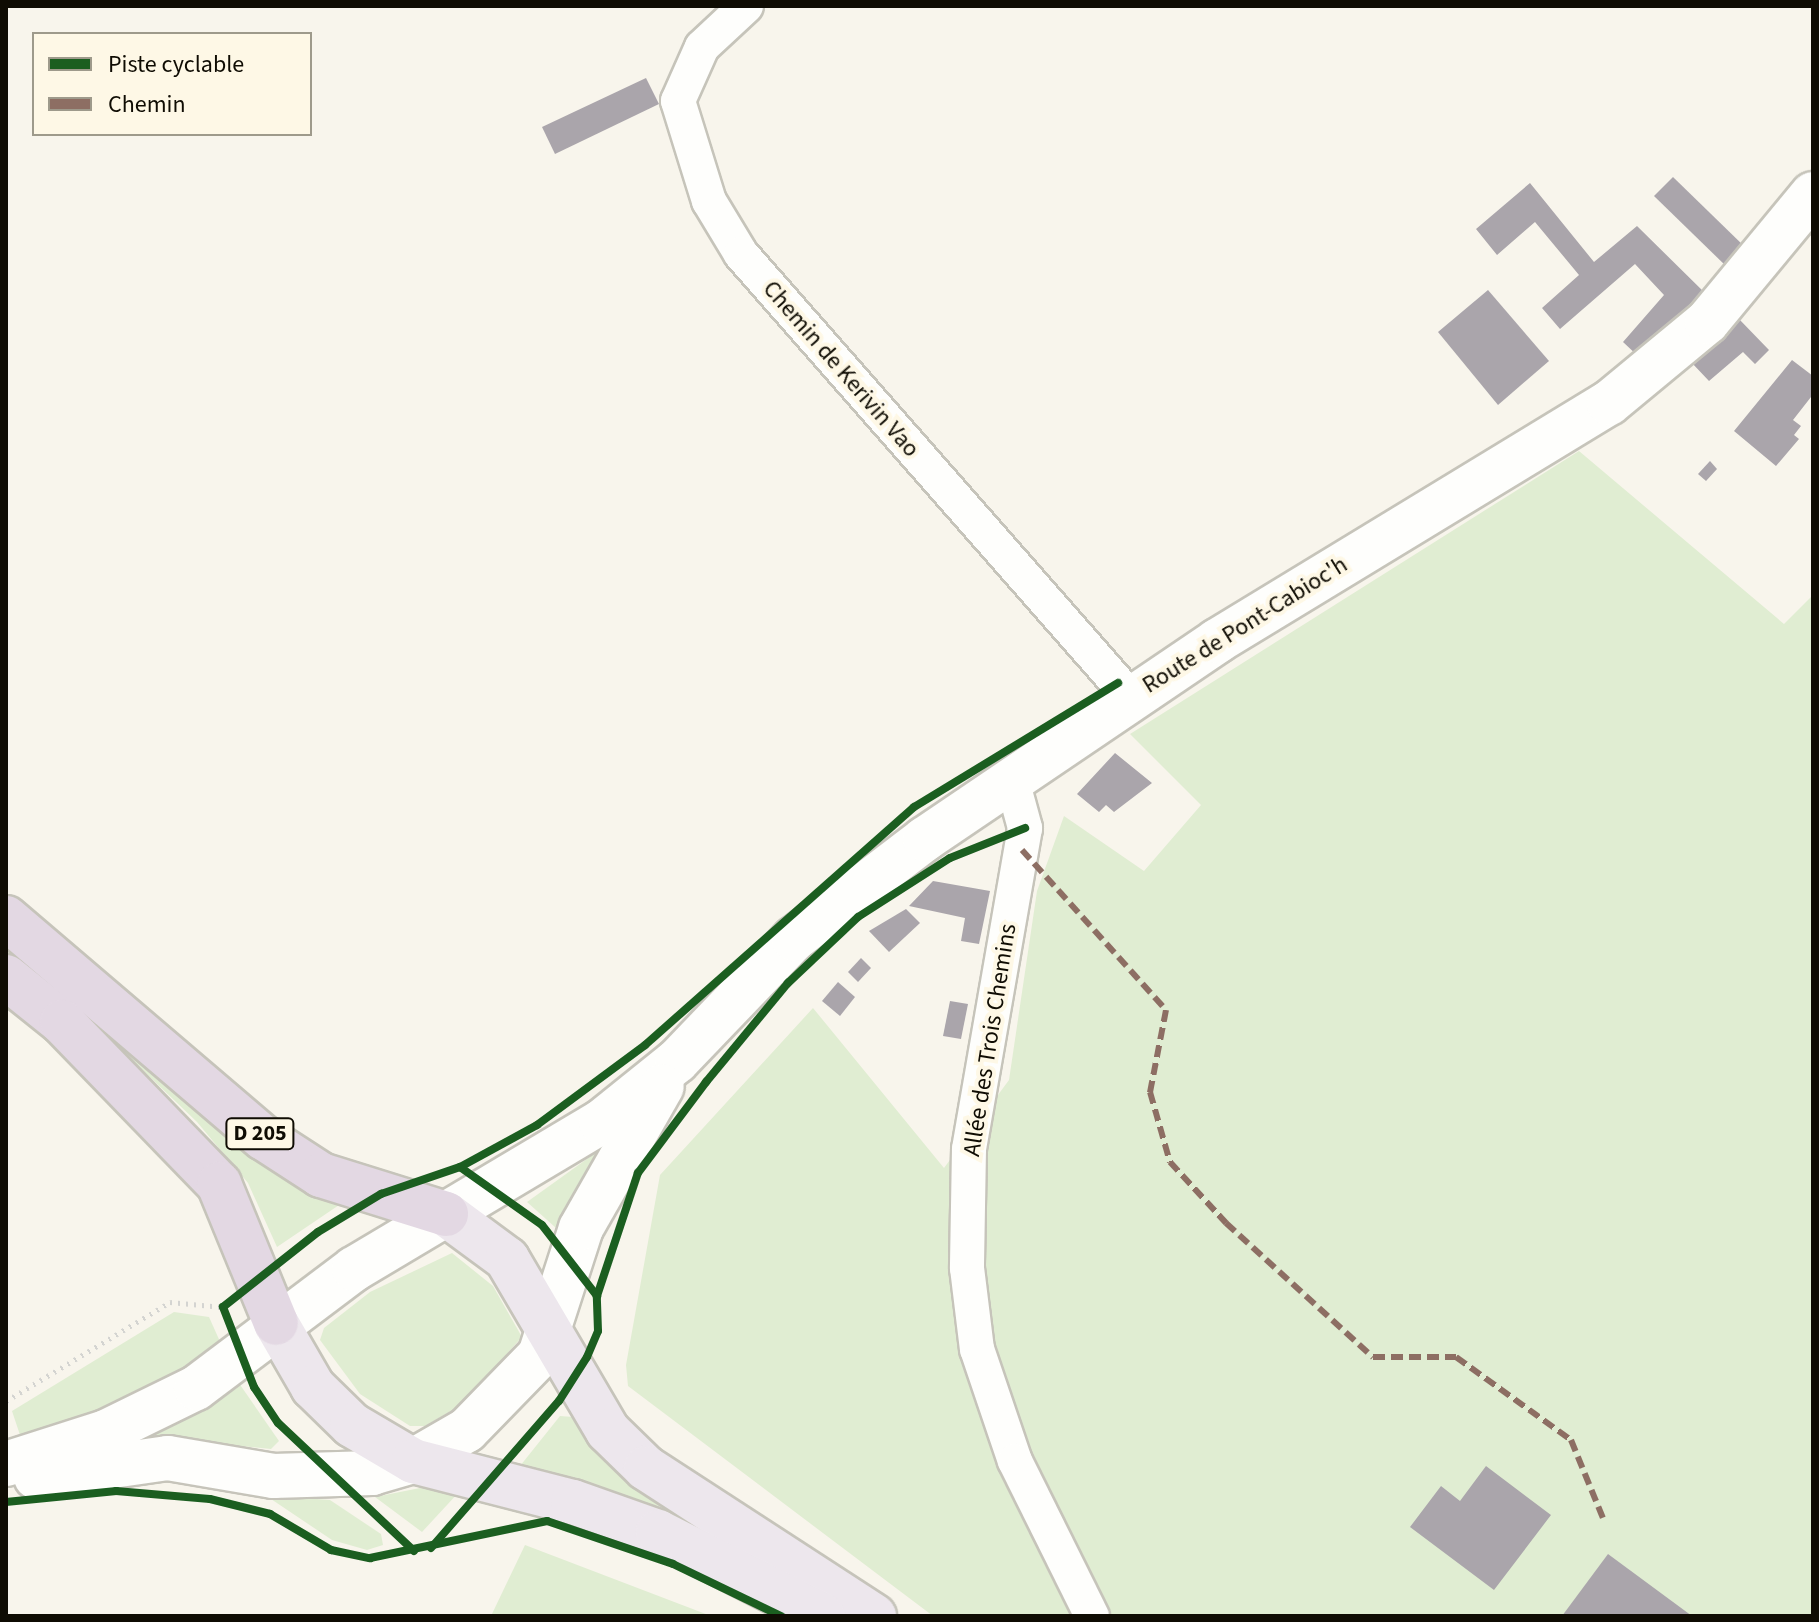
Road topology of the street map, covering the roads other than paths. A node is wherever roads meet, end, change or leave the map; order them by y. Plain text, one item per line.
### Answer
1 (746, 6) edge
2 (1813, 194) edge
3 (1130, 697) junction
4 (1012, 780) junction
5 (6, 918) edge
6 (6, 977) edge
7 (677, 1061) junction
8 (446, 1214) junction
9 (276, 1323) junction
10 (553, 1331) junction
11 (413, 1461) junction
12 (6, 1464) edge
13 (6, 1481) edge
14 (823, 1616) edge
15 (874, 1616) edge
16 (1092, 1616) edge

1 - 3 street, Chemin de Kerivin Vao
2 - 3 street, Route de Pont-Cabioc'h
3 - 4 street, Route de Pont-Cabioc'h
4 - 7 street, Route de Pont-Cabioc'h
4 - 16 street, Allée des Trois Chemins
5 - 8 highway, D 205
6 - 9 highway, D 205
7 - 8 street, Route de Pont-Cabioc'h
7 - 10 street, Route de Pont-Cabioc'h
8 - 9 street
8 - 10 main road
9 - 11 main road
9 - 12 street
10 - 11 street
10 - 15 main road
11 - 13 street
11 - 14 main road

